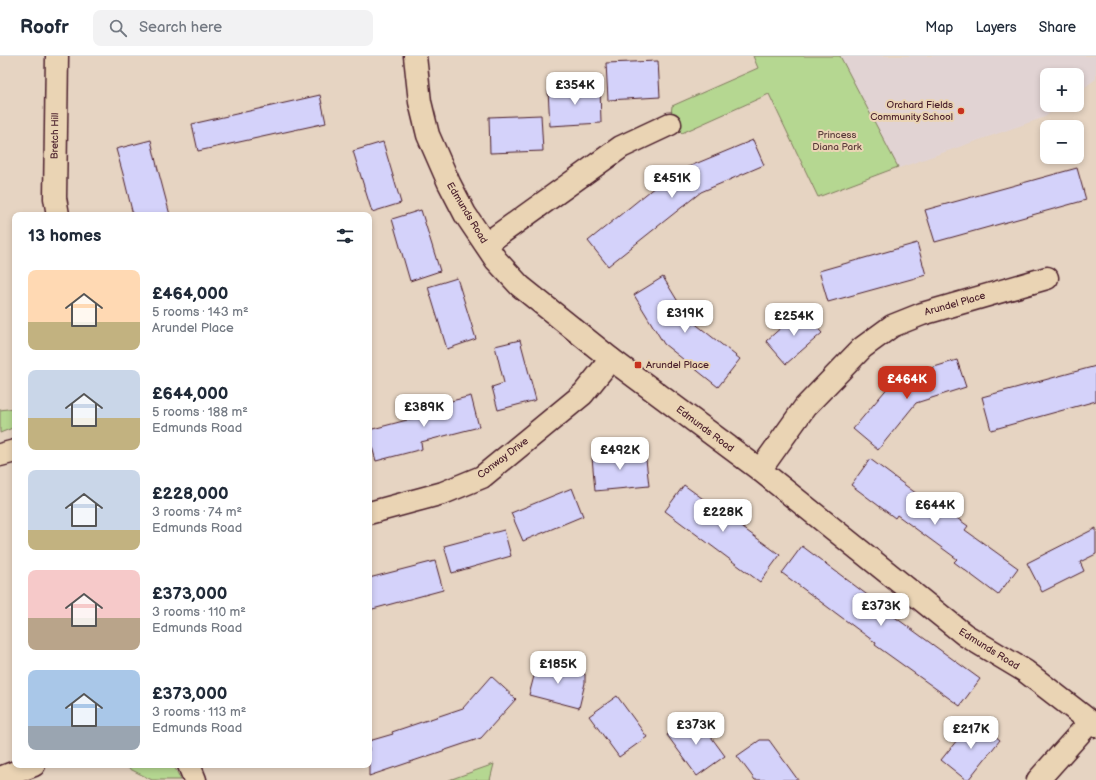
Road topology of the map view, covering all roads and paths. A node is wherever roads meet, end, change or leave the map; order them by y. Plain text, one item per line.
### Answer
1 (57, 56) edge
2 (414, 56) edge
3 (670, 124) dead end
4 (58, 212) edge
5 (486, 244) junction
6 (1047, 278) dead end
7 (611, 359) junction
8 (12, 452) edge
9 (0, 455) edge
10 (760, 470) junction
11 (372, 513) edge
12 (1093, 724) edge
13 (26, 768) edge
14 (190, 768) edge
15 (0, 778) edge
16 (195, 780) edge
17 (1038, 780) edge

1 - 4 street, Bretch Hill
2 - 5 street, Edmunds Road
3 - 5 street
5 - 7 street, Edmunds Road
6 - 10 street, Arundel Place
7 - 10 street, Edmunds Road
7 - 11 street, Conway Drive
8 - 9 street
10 - 12 street, Edmunds Road
12 - 17 street
13 - 15 street
14 - 16 street

